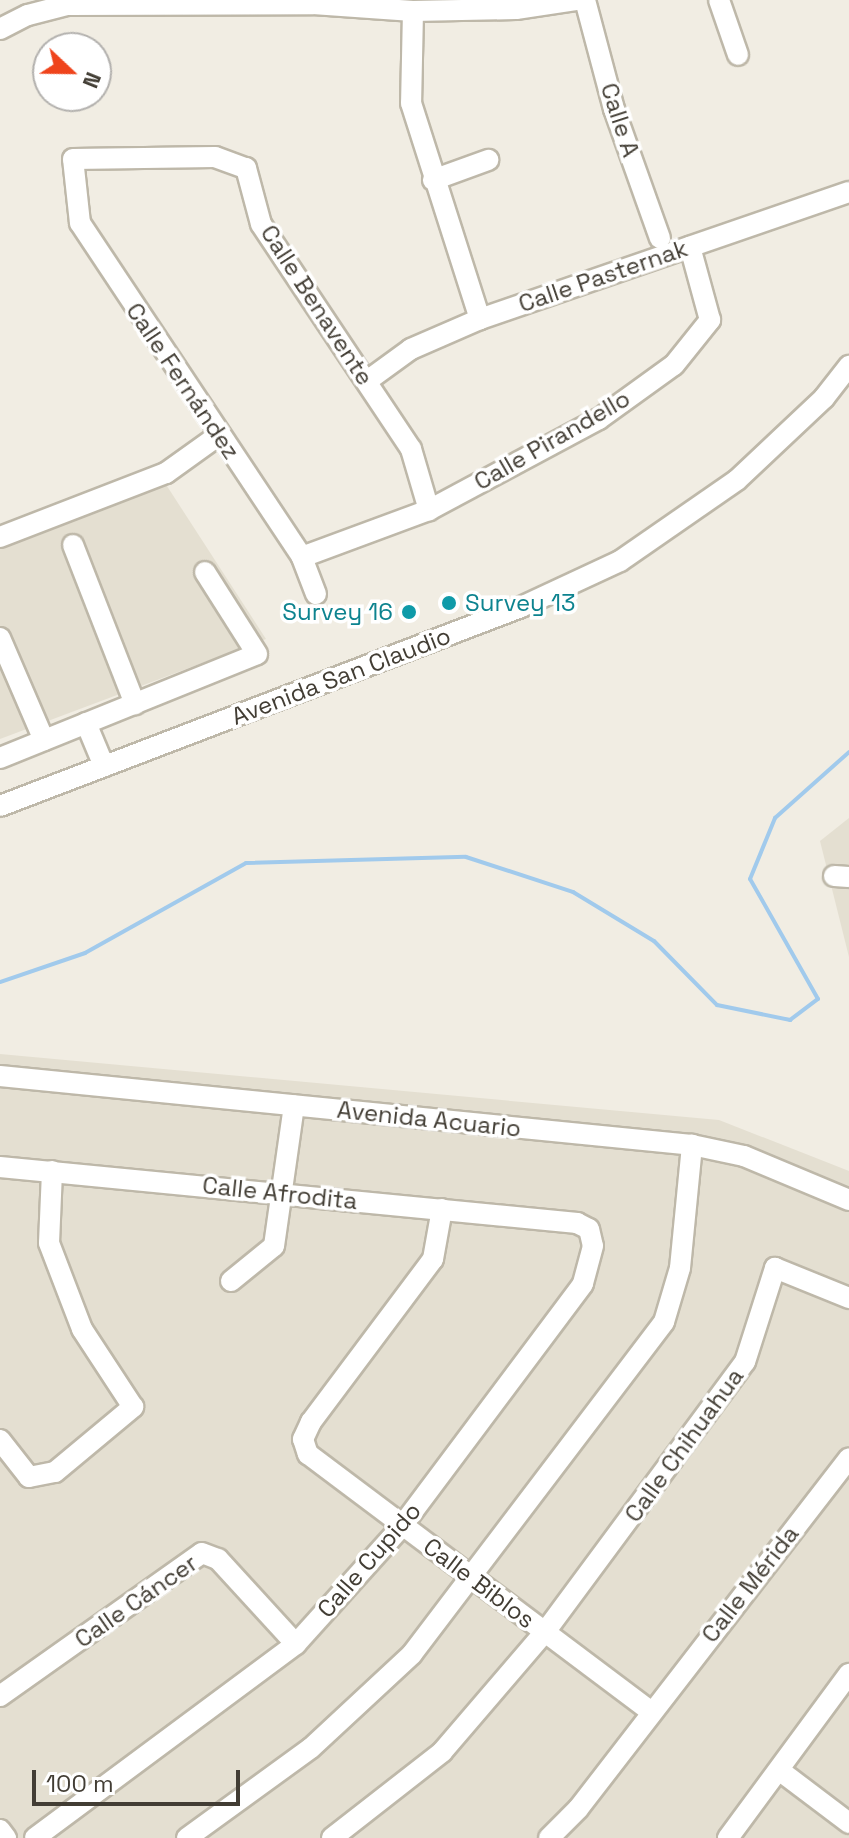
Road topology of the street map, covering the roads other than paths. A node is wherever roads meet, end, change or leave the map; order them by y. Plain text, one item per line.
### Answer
1 (577, 0) edge
2 (585, 0) edge
3 (719, 0) edge
4 (122, 2) edge
5 (259, 2) edge
6 (388, 5) edge
7 (413, 11) junction
8 (0, 29) edge
9 (738, 55) dead end
10 (73, 159) joint
11 (488, 160) dead end
12 (433, 180) junction
13 (849, 192) edge
14 (660, 238) dead end
15 (690, 247) junction
16 (480, 319) junction
17 (849, 366) edge
18 (367, 381) junction
19 (219, 435) junction
20 (429, 510) junction
21 (0, 537) edge
22 (73, 545) dead end
23 (302, 557) junction
24 (205, 572) dead end
25 (316, 594) dead end
26 (0, 638) edge
27 (135, 704) junction
28 (86, 723) junction
29 (44, 740) junction
30 (0, 758) edge
31 (104, 766) junction
32 (0, 806) edge
33 (0, 1076) edge
34 (294, 1105) junction
35 (692, 1145) junction
36 (0, 1167) edge
37 (52, 1171) junction
38 (285, 1193) junction
39 (849, 1200) edge
40 (442, 1209) junction
41 (560, 1222) joint
42 (231, 1281) dead end
43 (849, 1298) edge
44 (0, 1440) edge
45 (849, 1458) edge
46 (403, 1525) junction
47 (473, 1579) junction
48 (545, 1632) junction
49 (296, 1644) junction
50 (849, 1674) edge
51 (0, 1696) edge
52 (652, 1712) junction
53 (779, 1770) junction
54 (849, 1823) edge
55 (0, 1830) edge
56 (6, 1838) edge
57 (35, 1838) edge
58 (187, 1838) edge
59 (332, 1838) edge
60 (549, 1838) edge
61 (728, 1838) edge

1 - 7 street
2 - 14 street, Calle A
3 - 9 street
4 - 5 street
4 - 8 street
5 - 6 street
6 - 7 street
7 - 12 street
10 - 18 street, Calle Benavente
10 - 19 street, Calle Fernández
11 - 12 street
12 - 16 street
13 - 15 street, Calle Pasternak
15 - 16 street, Calle Pasternak
15 - 20 street, Calle Pirandello
16 - 18 street, Calle Pasternak
17 - 31 street, Avenida San Claudio
18 - 20 street, Calle Benavente
19 - 21 street
19 - 23 street, Calle Fernández
20 - 23 street, Calle Pirandello
22 - 27 street
23 - 25 street, Calle Fernández
24 - 27 street
26 - 29 street
27 - 28 street
28 - 29 street
28 - 31 street
29 - 30 street
31 - 32 street, Avenida San Claudio
33 - 34 street, Avenida Acuario
34 - 35 street, Avenida Acuario
34 - 38 street
35 - 39 street, Avenida Acuario
35 - 47 street
36 - 37 street, Calle Afrodita
37 - 38 street, Calle Afrodita
37 - 44 street
38 - 40 street, Calle Afrodita
38 - 42 street
40 - 41 street, Calle Afrodita
40 - 46 street, Calle Biblos
41 - 46 street, Calle Cupido
43 - 48 street, Calle Chihuahua
45 - 52 street, Calle Mérida
46 - 47 street, Calle Biblos
46 - 49 street, Calle Cupido
47 - 48 street, Calle Biblos
47 - 58 street
48 - 52 street, Calle Biblos
48 - 59 street
49 - 51 street, Calle Cáncer
49 - 57 street, Calle Cupido
50 - 53 street
52 - 60 street, Calle Mérida
53 - 54 street
53 - 61 street
55 - 56 street

